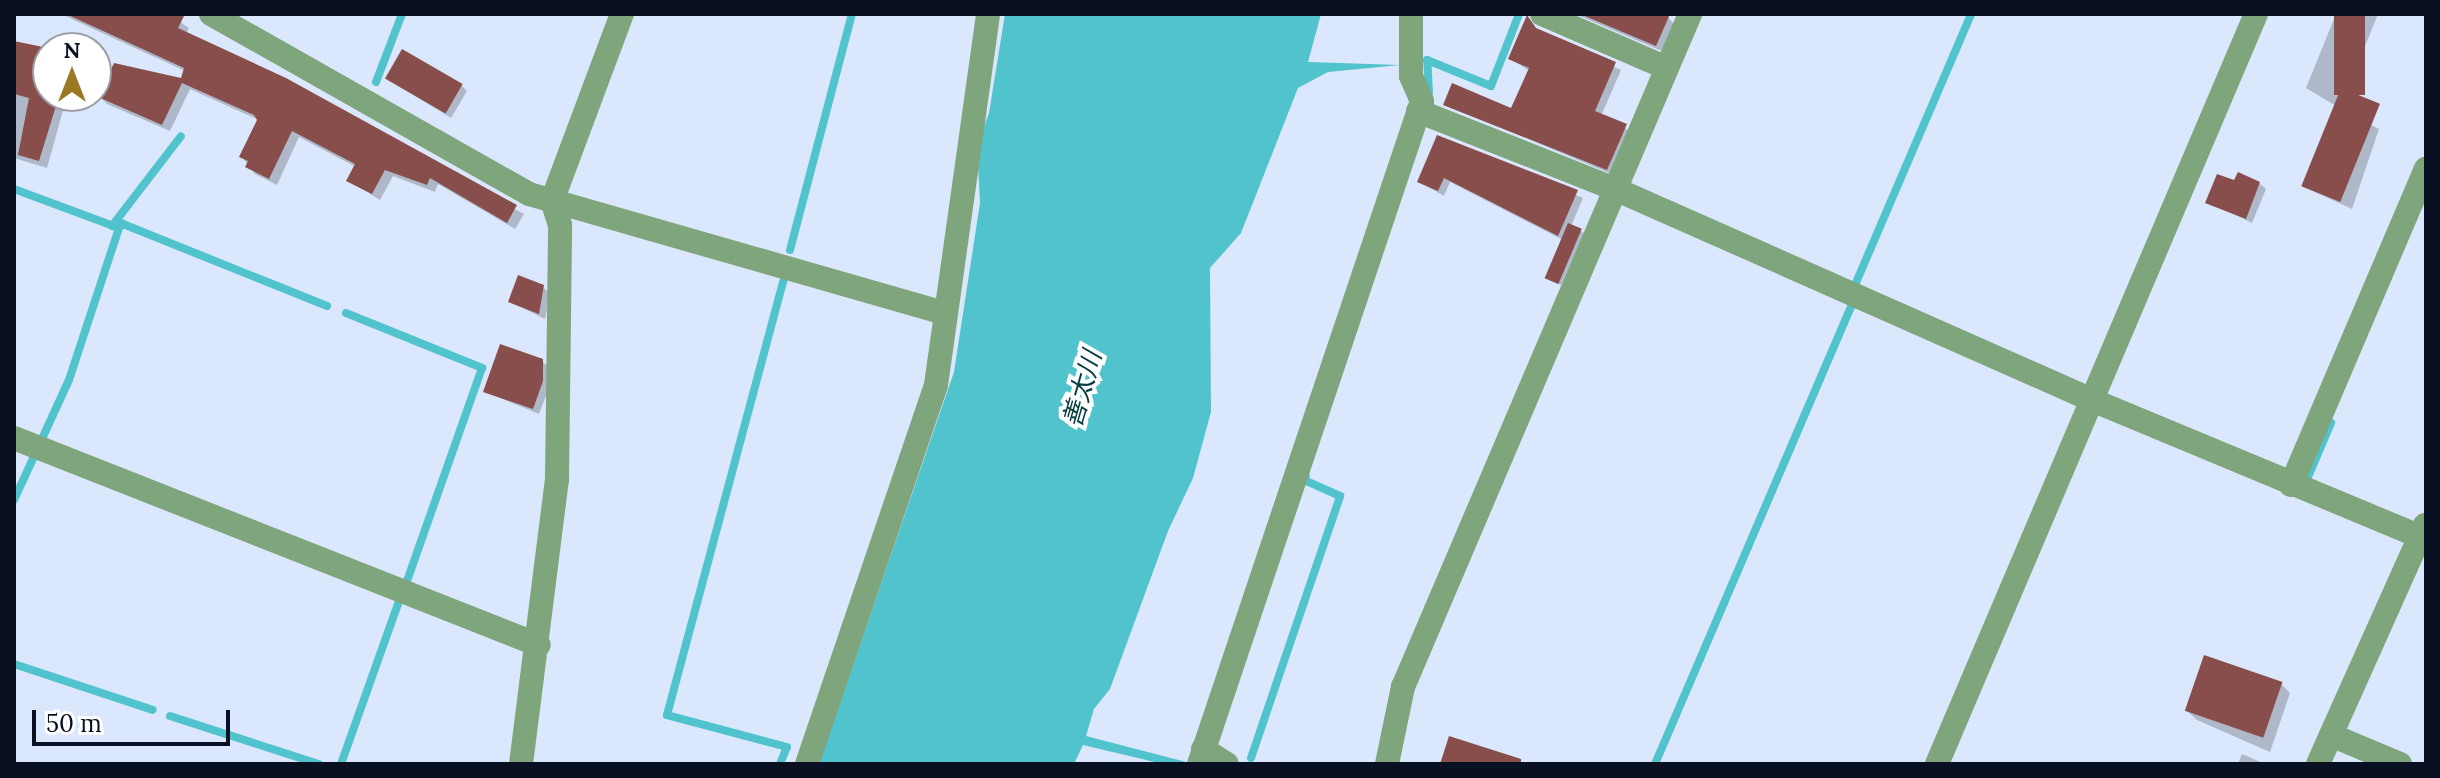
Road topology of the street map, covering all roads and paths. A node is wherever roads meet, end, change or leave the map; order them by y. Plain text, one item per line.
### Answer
1 (211, 14) edge
2 (622, 14) edge
3 (988, 14) edge
4 (1411, 14) edge
5 (1542, 14) edge
6 (1690, 14) edge
7 (2256, 14) edge
8 (1667, 68) junction
9 (1418, 111) junction
10 (2426, 169) edge
11 (1615, 189) junction
12 (552, 201) junction
13 (944, 313) junction
14 (2092, 400) junction
15 (30, 444) edge
16 (2291, 485) junction
17 (2424, 533) edge
18 (539, 645) junction
19 (2331, 735) junction
20 (1201, 756) edge
21 (521, 764) edge
22 (807, 764) edge
23 (1227, 764) edge
24 (1387, 764) edge
25 (1937, 764) edge
26 (2318, 764) edge
27 (2400, 764) edge

1 - 12 street
2 - 12 street
3 - 13 street
4 - 9 street
5 - 8 street
6 - 8 street
7 - 14 street
8 - 11 street
9 - 11 street
9 - 20 street
10 - 16 street
11 - 14 street
11 - 24 street
12 - 13 street
12 - 18 street
13 - 22 street
14 - 16 street
14 - 25 street
15 - 18 street
16 - 17 street
17 - 19 street
18 - 21 street
19 - 26 street
19 - 27 street
20 - 23 street

